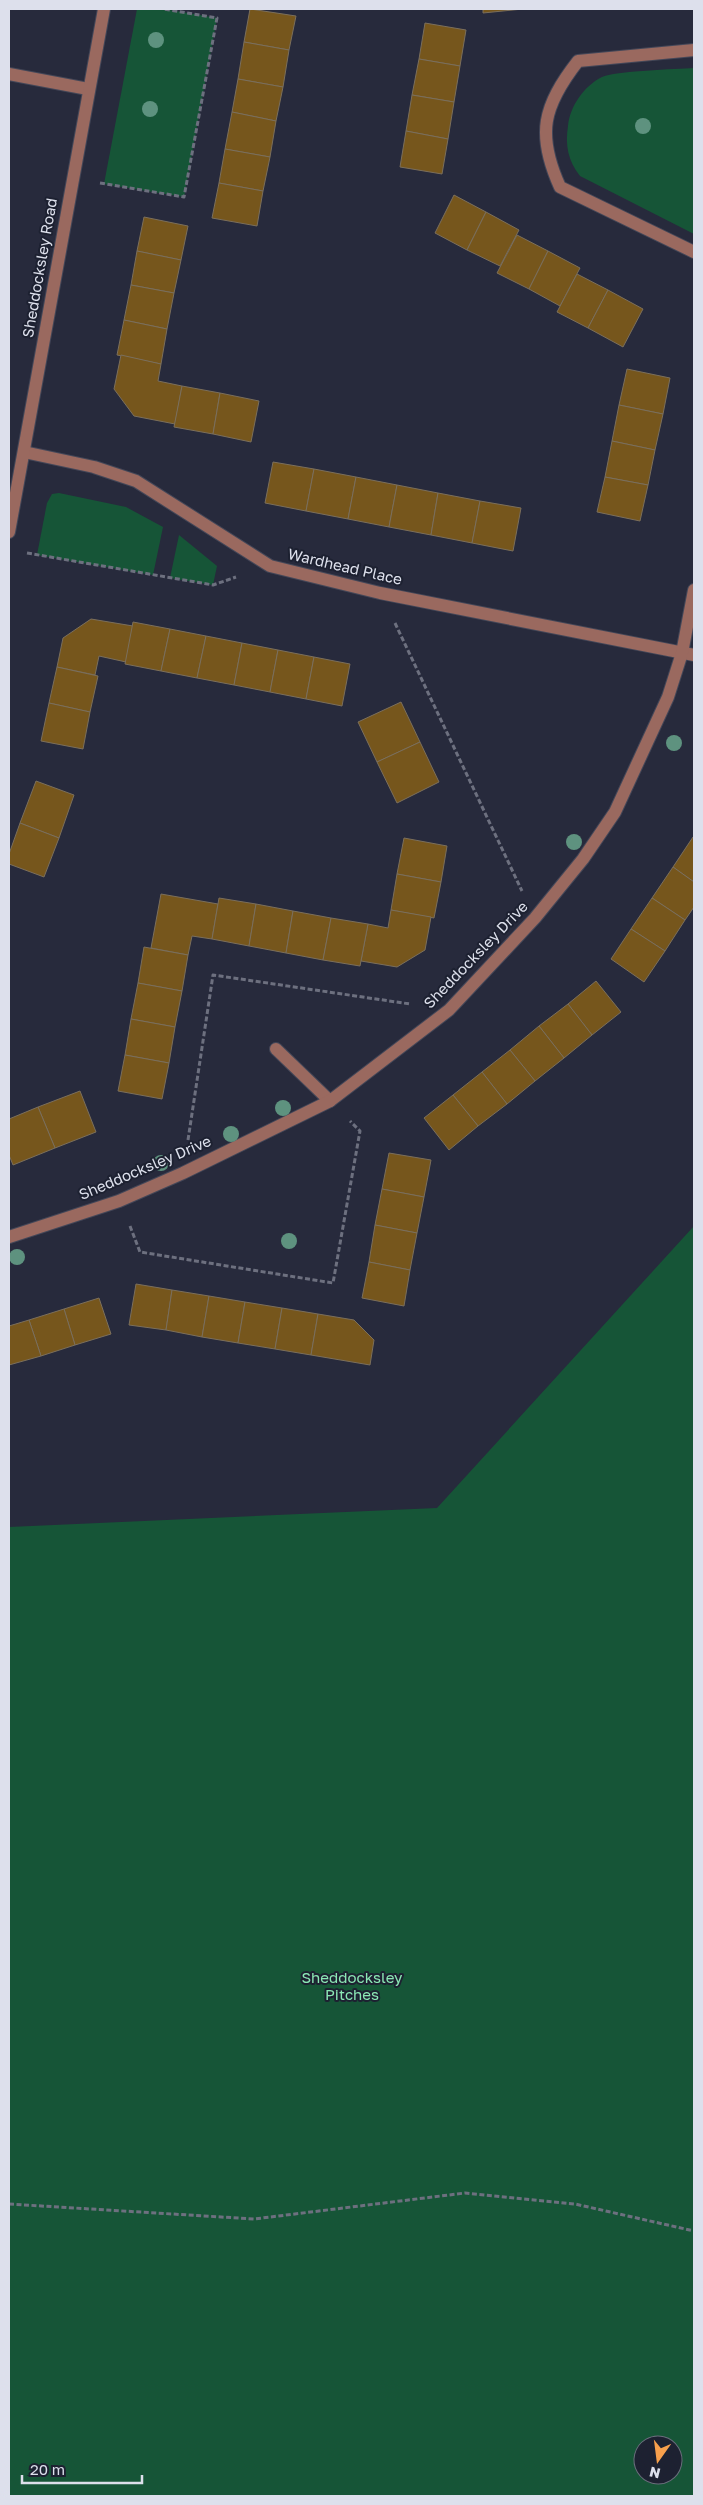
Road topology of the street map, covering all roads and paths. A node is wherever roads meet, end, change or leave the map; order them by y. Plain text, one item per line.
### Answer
1 (104, 9) edge
2 (164, 9) edge
3 (694, 50) edge
4 (9, 74) edge
5 (88, 89) junction
6 (72, 179) junction
7 (694, 252) edge
8 (24, 452) junction
9 (9, 529) edge
10 (18, 552) dead end
11 (270, 566) junction
12 (694, 590) edge
13 (380, 593) junction
14 (688, 654) edge
15 (535, 918) junction
16 (276, 1049) dead end
17 (330, 1101) junction
18 (119, 1201) junction
19 (9, 1237) edge
20 (9, 2204) edge
21 (694, 2231) edge

1 - 5 street, Sheddocksley Road
2 - 6 path
3 - 7 street
4 - 5 street
5 - 6 street, Sheddocksley Road
6 - 8 street, Sheddocksley Road
8 - 9 street, Sheddocksley Road
8 - 11 street, Wardhead Place
10 - 11 path
11 - 13 street, Wardhead Place
12 - 14 street, Sheddocksley Drive
13 - 14 street, Wardhead Place
13 - 15 path
14 - 15 street, Sheddocksley Drive
15 - 17 street, Sheddocksley Drive
16 - 17 street
17 - 18 street, Sheddocksley Drive
17 - 18 path
18 - 19 street, Sheddocksley Drive
20 - 21 path

